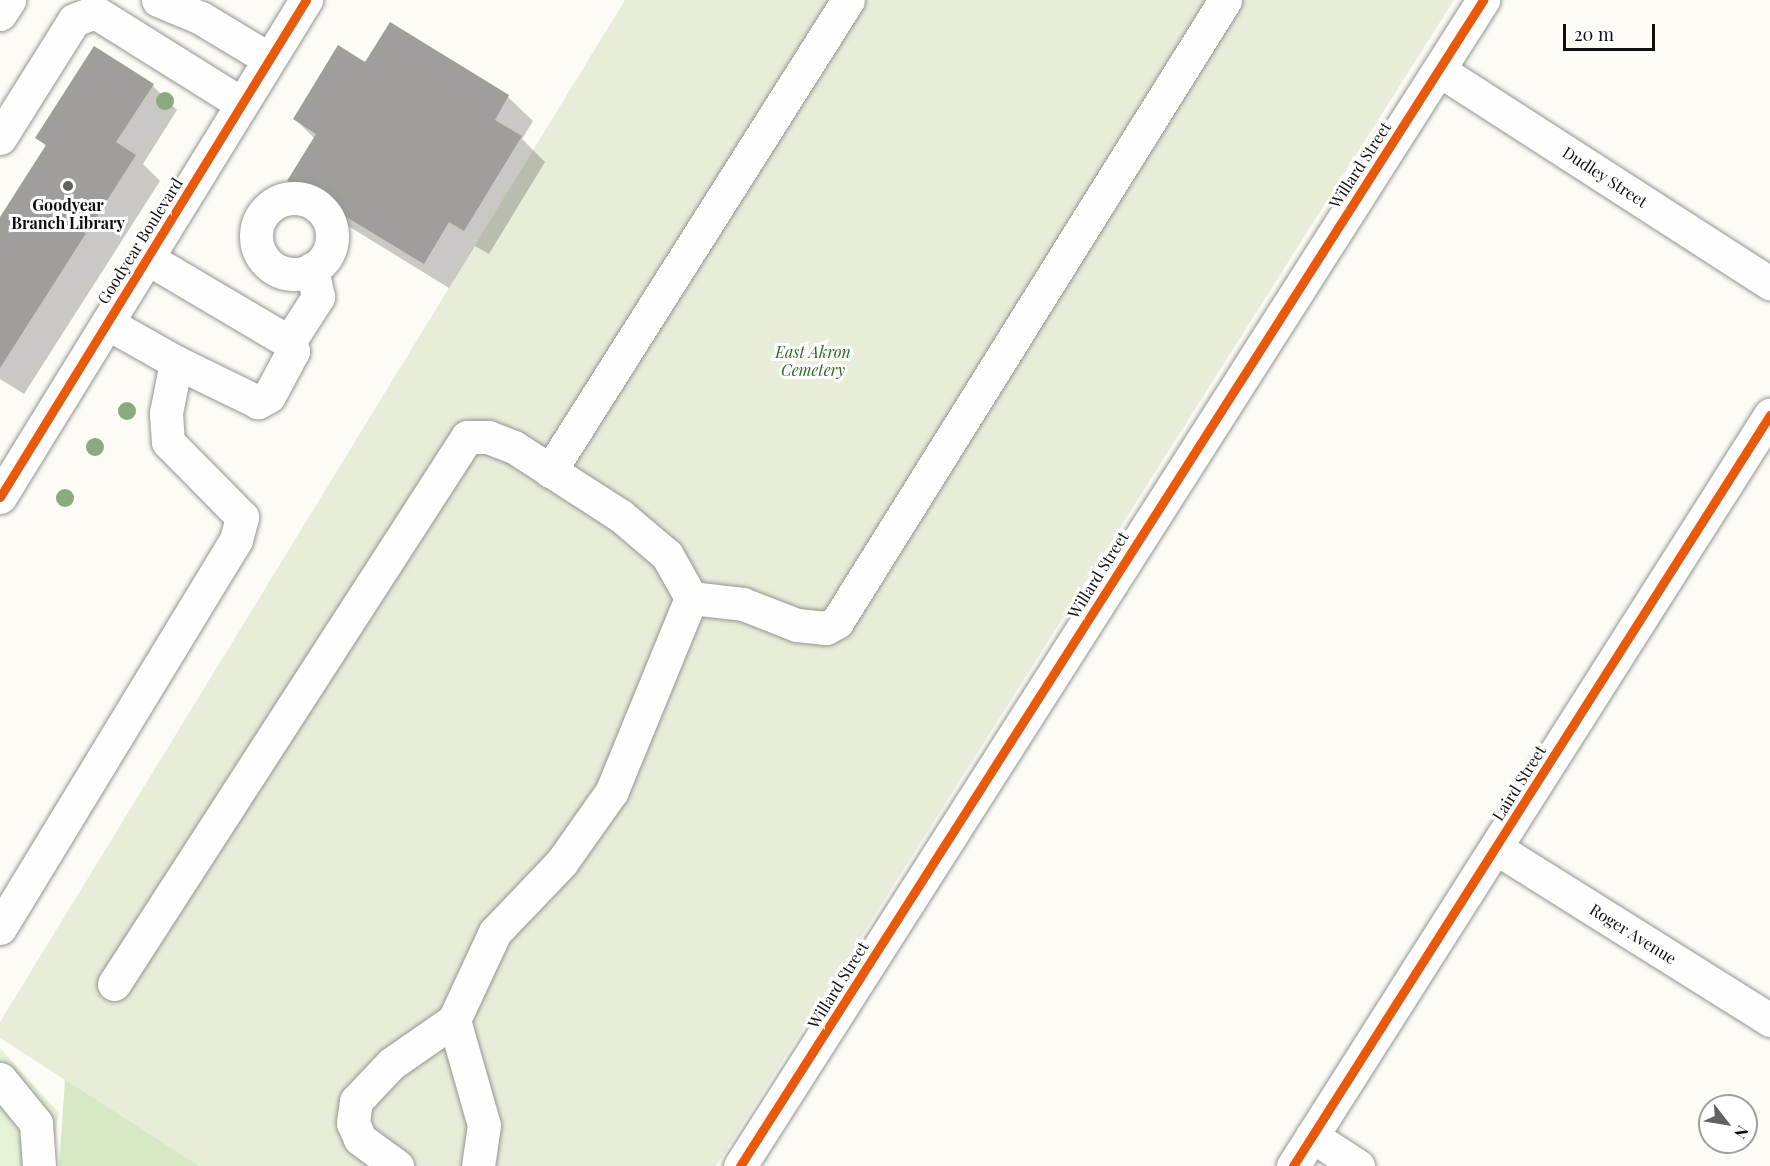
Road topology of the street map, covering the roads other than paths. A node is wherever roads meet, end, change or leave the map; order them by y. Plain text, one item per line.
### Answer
1 (9, 0) edge
2 (306, 0) edge
3 (848, 0) edge
4 (1225, 0) edge
5 (1483, 0) edge
6 (179, 4) edge
7 (0, 14) edge
8 (269, 59) junction
9 (1440, 70) junction
10 (242, 104) junction
11 (0, 138) edge
12 (147, 258) junction
13 (312, 269) dead end
14 (1770, 283) edge
15 (107, 323) junction
16 (289, 342) junction
17 (176, 362) junction
18 (1770, 415) edge
19 (9, 463) edge
20 (550, 471) junction
21 (0, 497) edge
22 (691, 598) junction
23 (1496, 848) junction
24 (0, 928) edge
25 (114, 984) dead end
26 (454, 1020) junction
27 (1770, 1020) edge
28 (0, 1079) edge
29 (1312, 1136) junction
30 (39, 1166) edge
31 (397, 1166) edge
32 (478, 1166) edge
33 (740, 1166) edge
34 (1293, 1166) edge
35 (1358, 1166) edge

1 - 7 street
2 - 8 street, Goodyear Boulevard
3 - 20 street
4 - 22 street
5 - 9 street, Willard Street
6 - 8 street
8 - 10 street, Goodyear Boulevard
9 - 14 street, Dudley Street
9 - 33 street, Willard Street
10 - 11 street
10 - 12 street, Goodyear Boulevard
12 - 15 street, Goodyear Boulevard
12 - 16 street
13 - 16 street
15 - 17 street
15 - 19 street, Goodyear Boulevard
16 - 17 street
17 - 24 street
18 - 23 street, Laird Street
19 - 21 street, Goodyear Boulevard
20 - 22 street
20 - 25 street
22 - 26 street
23 - 27 street, Roger Avenue
23 - 29 street, Laird Street
26 - 31 street
26 - 32 street
28 - 30 street
29 - 34 street, Laird Street
29 - 35 street

